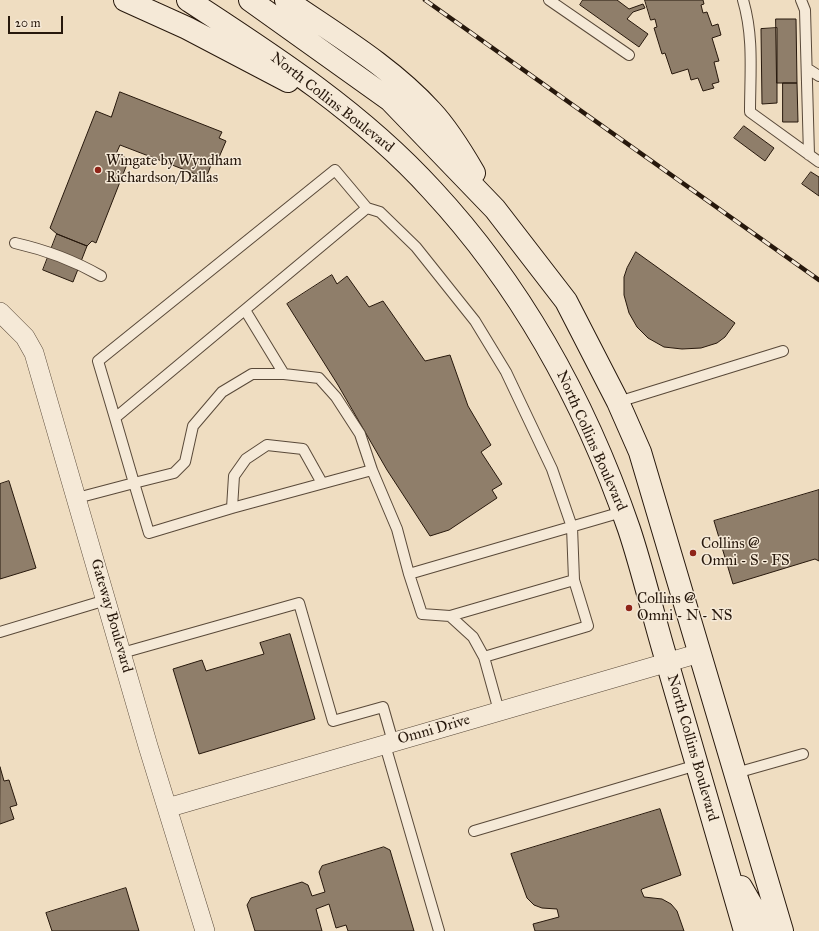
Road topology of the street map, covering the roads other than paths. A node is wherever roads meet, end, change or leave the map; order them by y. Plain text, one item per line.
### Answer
1 (125, 0) edge
2 (188, 0) edge
3 (250, 0) edge
4 (286, 0) edge
5 (549, 0) edge
6 (743, 0) edge
7 (801, 0) edge
8 (629, 55) dead end
9 (808, 69) junction
10 (819, 76) edge
11 (350, 113) junction
12 (809, 155) junction
13 (819, 162) edge
14 (367, 208) junction
15 (495, 209) junction
16 (15, 243) dead end
17 (101, 276) dead end
18 (245, 310) junction
19 (0, 312) edge
20 (783, 351) dead end
21 (284, 374) junction
22 (618, 402) junction
23 (115, 418) junction
24 (372, 470) junction
25 (134, 483) junction
26 (322, 484) junction
27 (77, 498) junction
28 (232, 508) junction
29 (622, 512) junction
30 (572, 527) junction
31 (409, 574) junction
32 (574, 580) junction
33 (106, 600) junction
34 (450, 616) junction
35 (0, 632) edge
36 (122, 653) junction
37 (700, 653) junction
38 (484, 657) junction
39 (667, 662) junction
40 (499, 711) junction
41 (389, 743) junction
42 (803, 754) dead end
43 (697, 765) junction
44 (736, 773) junction
45 (168, 808) junction
46 (474, 831) dead end
47 (722, 853) junction
48 (205, 931) edge
49 (439, 931) edge
50 (745, 931) edge
51 (769, 931) edge
52 (782, 931) edge

1 - 11 main road
2 - 11 main road, North Collins Boulevard
3 - 15 main road
4 - 15 main road
5 - 8 lane
6 - 12 lane
7 - 9 lane
9 - 10 lane
9 - 12 lane
11 - 29 main road, North Collins Boulevard
12 - 13 lane
14 - 18 lane
14 - 23 lane
14 - 30 lane
15 - 22 main road
16 - 17 lane
18 - 21 lane
18 - 23 lane
19 - 27 street, Gateway Boulevard
20 - 22 lane
21 - 24 lane
21 - 25 lane
22 - 37 main road
23 - 25 lane
24 - 26 lane
24 - 31 lane
25 - 27 lane
25 - 28 lane
26 - 28 lane
26 - 28 lane
27 - 33 street, Gateway Boulevard
29 - 30 lane
29 - 39 main road, North Collins Boulevard
30 - 31 lane
30 - 32 lane
31 - 34 lane
32 - 34 lane
32 - 38 lane
33 - 35 lane
33 - 36 street, Gateway Boulevard
34 - 38 lane
36 - 41 lane
36 - 45 street, Gateway Boulevard
37 - 39 street, Omni Drive
37 - 44 main road
38 - 40 lane
39 - 40 street, Omni Drive
39 - 43 main road, North Collins Boulevard
40 - 41 street, Omni Drive
41 - 45 street, Omni Drive
41 - 49 lane
42 - 44 lane
43 - 46 lane
43 - 47 main road, North Collins Boulevard
44 - 52 main road
45 - 48 street, Gateway Boulevard
47 - 50 main road, North Collins Boulevard
47 - 51 main road

